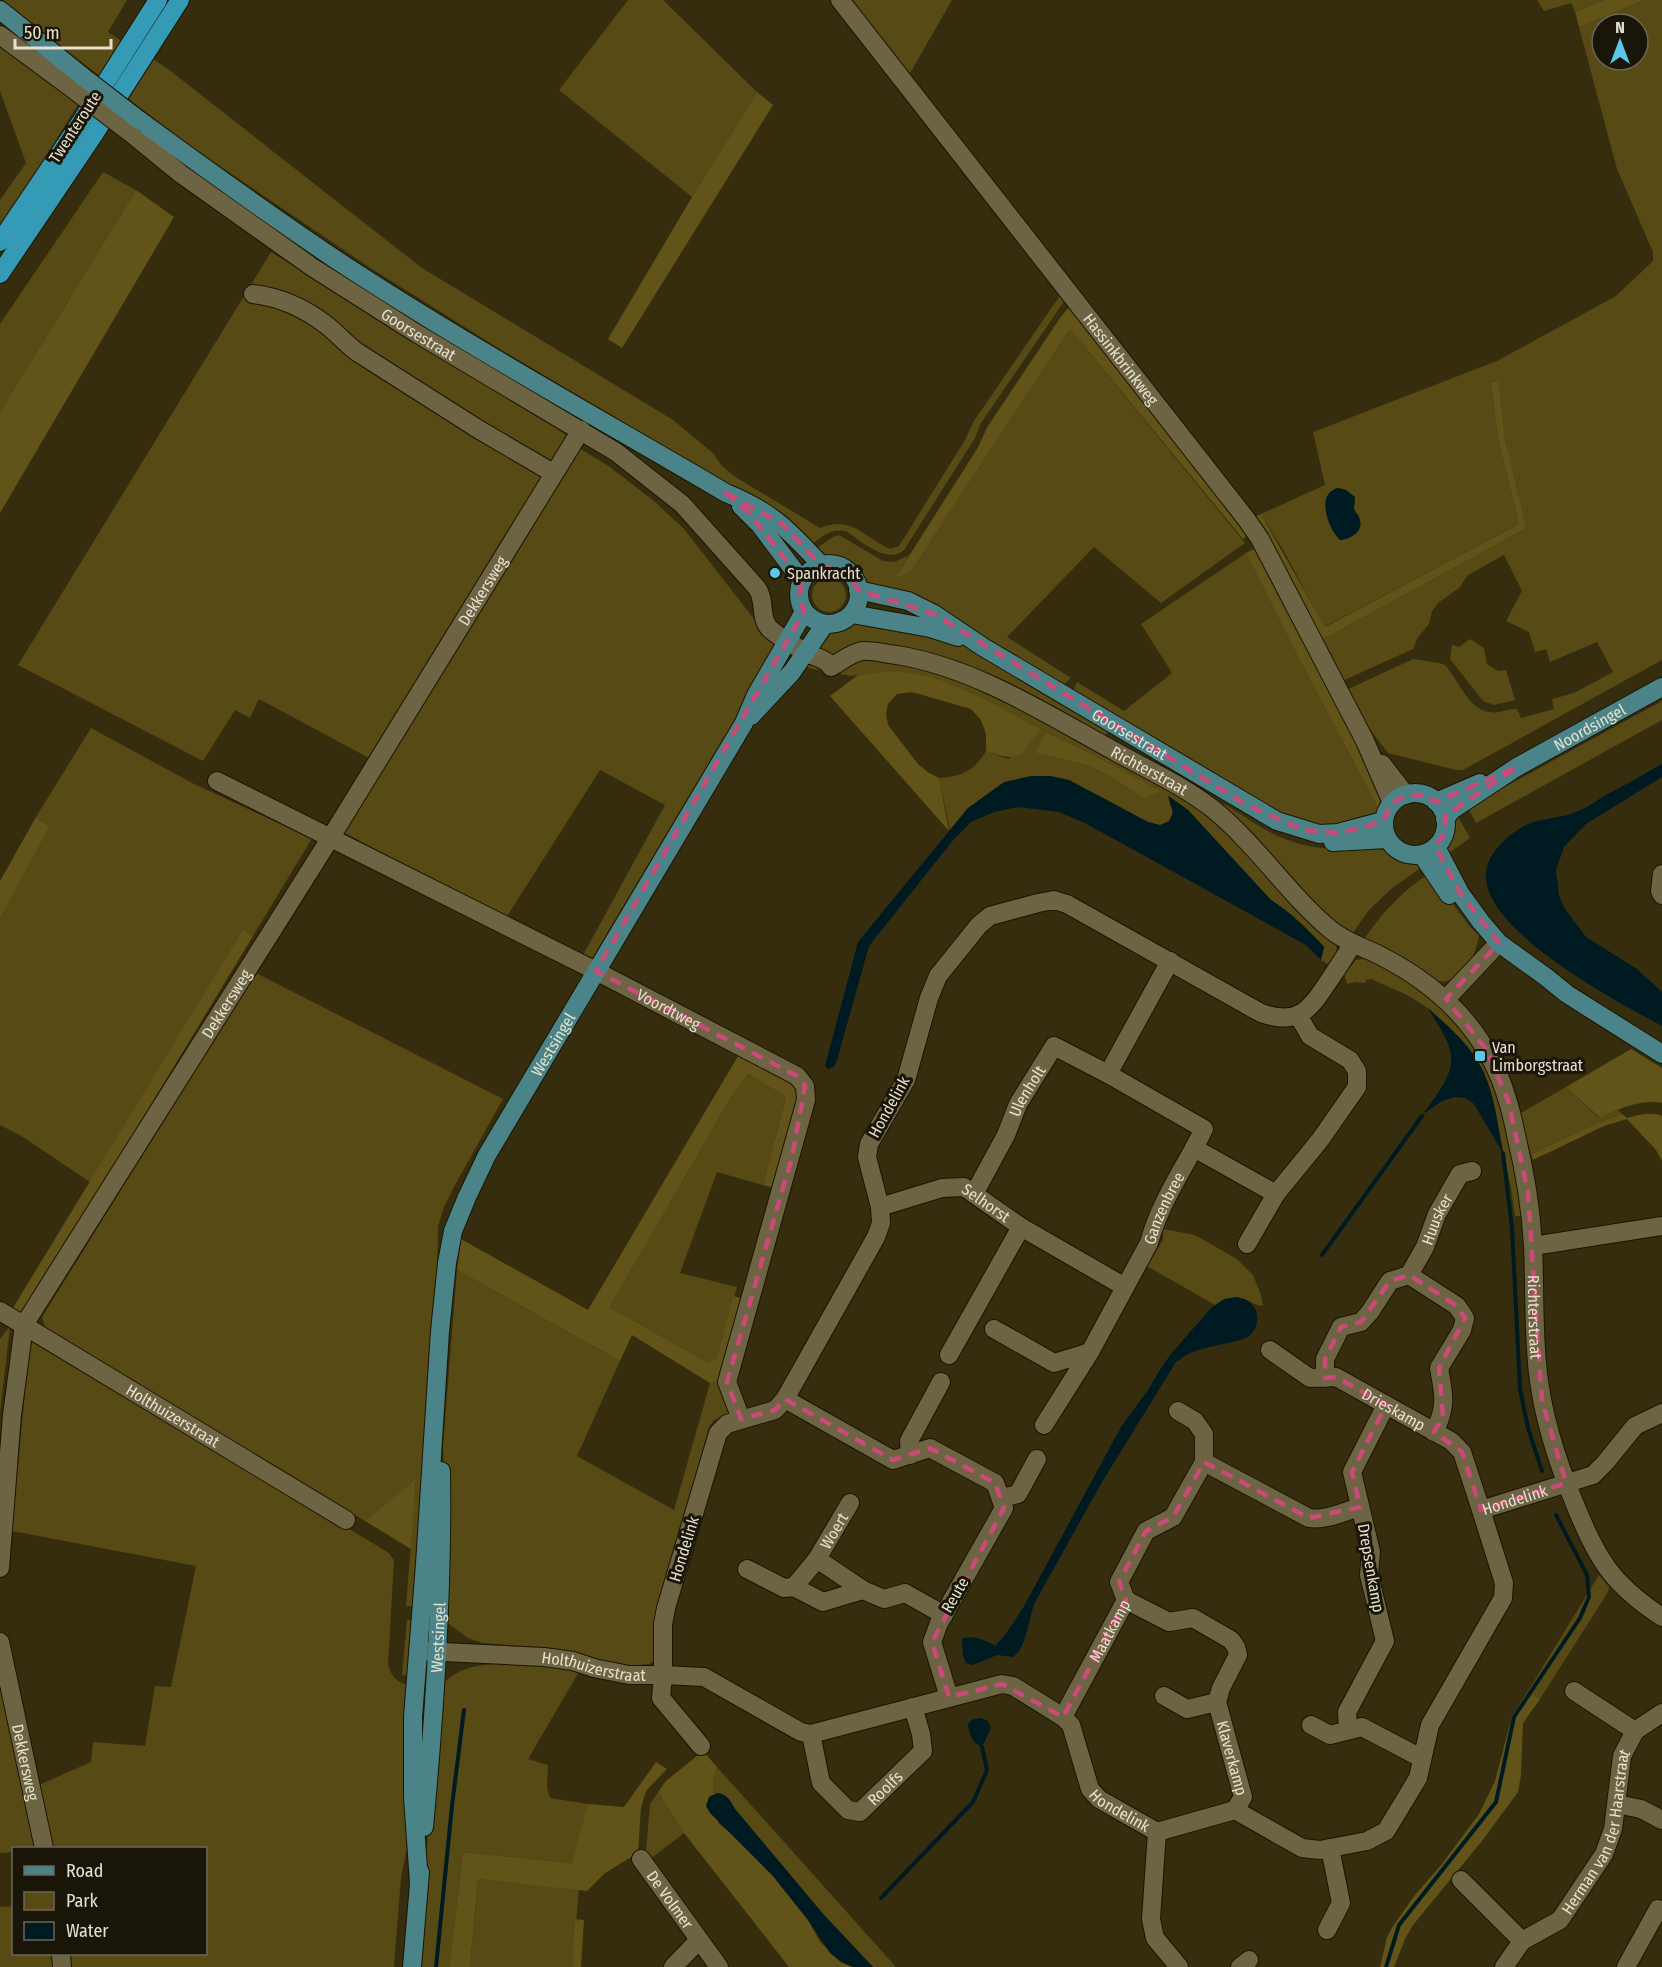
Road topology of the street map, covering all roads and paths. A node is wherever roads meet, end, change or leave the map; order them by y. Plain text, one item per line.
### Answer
1 (158, 0) edge
2 (180, 0) edge
3 (840, 0) edge
4 (0, 10) edge
5 (0, 35) edge
6 (78, 82) junction
7 (136, 127) junction
8 (0, 243) edge
9 (0, 274) edge
10 (253, 294) dead end
11 (581, 430) junction
12 (553, 472) junction
13 (726, 493) junction
14 (822, 566) junction
15 (802, 581) junction
16 (858, 590) junction
17 (804, 612) junction
18 (852, 614) junction
19 (825, 624) junction
20 (788, 640) junction
21 (983, 647) junction
22 (806, 652) junction
23 (1662, 687) edge
24 (744, 723) junction
25 (1517, 767) junction
26 (217, 781) dead end
27 (1399, 799) junction
28 (1436, 802) junction
29 (1445, 819) junction
30 (1277, 821) junction
31 (1383, 821) junction
32 (331, 837) junction
33 (1387, 839) junction
34 (1429, 851) junction
35 (1662, 874) edge
36 (1662, 895) edge
37 (1352, 945) junction
38 (1496, 946) junction
39 (1170, 961) junction
40 (596, 971) junction
41 (1446, 999) junction
42 (1298, 1015) junction
43 (1662, 1054) edge
44 (1108, 1074) junction
45 (1194, 1148) junction
46 (1472, 1171) dead end
47 (974, 1194) junction
48 (1276, 1194) junction
49 (880, 1207) junction
50 (1662, 1226) edge
51 (1021, 1227) junction
52 (1246, 1244) dead end
53 (1533, 1246) junction
54 (1410, 1275) junction
55 (1125, 1287) junction
56 (0, 1311) edge
57 (24, 1325) junction
58 (994, 1329) dead end
59 (1270, 1350) dead end
60 (1090, 1352) junction
61 (949, 1355) dead end
62 (1325, 1378) junction
63 (942, 1382) dead end
64 (785, 1399) junction
65 (1386, 1405) junction
66 (1178, 1411) dead end
67 (1662, 1413) edge
68 (741, 1419) junction
69 (1044, 1425) dead end
70 (1434, 1432) junction
71 (910, 1455) junction
72 (1037, 1459) dead end
73 (1204, 1462) junction
74 (1566, 1483) junction
75 (1002, 1498) junction
76 (850, 1503) dead end
77 (1360, 1507) junction
78 (1481, 1510) junction
79 (346, 1520) dead end
80 (817, 1560) junction
81 (0, 1568) edge
82 (747, 1569) dead end
83 (794, 1587) junction
84 (863, 1590) junction
85 (1126, 1600) junction
86 (944, 1615) junction
87 (1662, 1617) edge
88 (0, 1642) edge
89 (428, 1651) junction
90 (663, 1675) junction
91 (1574, 1690) dead end
92 (1164, 1696) dead end
93 (949, 1697) junction
94 (1217, 1702) junction
95 (913, 1707) junction
96 (1662, 1713) edge
97 (1063, 1717) junction
98 (1311, 1725) dead end
99 (1348, 1730) junction
100 (1635, 1731) junction
101 (811, 1734) junction
102 (701, 1746) dead end
103 (1421, 1758) junction
104 (1617, 1804) junction
105 (1234, 1810) junction
106 (1662, 1820) edge
107 (1158, 1832) junction
108 (44, 1847) edge
109 (1330, 1848) junction
110 (641, 1859) dead end
111 (1461, 1880) dead end
112 (1658, 1910) dead end
113 (1327, 1930) dead end
114 (699, 1940) junction
115 (1522, 1941) junction
116 (412, 1967) edge
117 (672, 1967) edge
118 (719, 1967) edge
119 (1179, 1967) edge
120 (1504, 1967) edge
121 (1626, 1967) edge

1 - 8 highway, Twenteroute
2 - 9 highway, Twenteroute
3 - 27 street, Hassinkbrinkweg
4 - 6 main road, Goorsestraat
5 - 6 street, Goorsestraat
6 - 7 main road, Goorsestraat, bridge
7 - 11 street, Goorsestraat
7 - 13 main road, Goorsestraat
10 - 12 street
11 - 12 street, Dekkersweg
11 - 20 street, Goorsestraat
12 - 32 street, Dekkersweg
13 - 14 main road, Goorsestraat
13 - 15 main road, Goorsestraat
14 - 15 main road
14 - 16 main road
15 - 17 main road
16 - 18 main road
16 - 21 main road, Goorsestraat
17 - 19 main road
17 - 20 main road, Westsingel
18 - 19 main road
18 - 21 main road, Goorsestraat
19 - 22 main road, Westsingel
20 - 22 street, Goorsestraat
20 - 24 main road, Westsingel
21 - 30 main road, Goorsestraat
22 - 24 main road, Westsingel
22 - 37 street, Richterstraat
23 - 25 main road, Noordsingel
24 - 40 main road, Westsingel
25 - 28 main road, Noordsingel
25 - 29 main road, Noordsingel
26 - 32 street, Voordtweg
27 - 28 main road
27 - 31 main road
28 - 29 main road
29 - 34 main road
30 - 31 main road, Goorsestraat
30 - 33 main road, Goorsestraat
31 - 33 main road
32 - 40 street, Voordtweg
32 - 57 street, Dekkersweg
33 - 34 main road
34 - 38 main road
35 - 36 street
37 - 41 street, Richterstraat
37 - 42 street
38 - 41 street
38 - 43 main road
39 - 42 street, Hondelink
39 - 44 street
39 - 49 street, Hondelink
40 - 68 street, Voordtweg
40 - 89 main road, Westsingel
41 - 53 street, Richterstraat
42 - 48 street
44 - 45 street, Ulenholt
44 - 47 street, Ulenholt
45 - 48 street
45 - 55 street, Ganzenbree
46 - 54 street, Huusker
47 - 49 street, Selhorst
47 - 51 street, Selhorst
48 - 52 street
49 - 64 street, Hondelink
50 - 53 street
51 - 55 street, Selhorst
51 - 61 street, Selhorst
53 - 74 street, Richterstraat
54 - 62 street
54 - 70 street
55 - 60 street, Ganzenbree
56 - 57 street, Holthuizerstraat
57 - 79 street, Holthuizerstraat
57 - 81 street, Dekkersweg
58 - 60 street
59 - 62 street, Drieskamp
60 - 69 street, Ganzenbree
62 - 65 street, Drieskamp
63 - 71 street
64 - 68 street, Hondelink
64 - 71 street
65 - 70 street, Drieskamp
65 - 77 street, Drepsenkamp
66 - 73 street
67 - 74 street, Hondelink
68 - 90 street, Hondelink
70 - 78 street, Drieskamp
71 - 75 street
72 - 75 street
73 - 77 street
73 - 85 street, Maatkamp
74 - 78 street, Hondelink
74 - 87 street, Richterstraat
75 - 86 street, Reute
76 - 80 street, Woert
77 - 99 street, Drepsenkamp
78 - 103 street, Hondelink
80 - 83 street, Woert
80 - 84 street, Woert
82 - 83 street
83 - 84 street
84 - 86 street, Woert
85 - 94 street, Klaverkamp
85 - 97 street, Maatkamp
86 - 93 street, Reute
88 - 108 street, Dekkersweg
89 - 90 street, Holthuizerstraat
89 - 116 main road, Westsingel
90 - 101 street
90 - 102 street, Hondelink
91 - 100 street
92 - 94 street, Klaverkamp
93 - 95 street
93 - 97 street
94 - 105 street, Klaverkamp
95 - 101 street
95 - 101 street, Roolfs
96 - 100 street, Herman van der Haarstraat
97 - 107 street, Hondelink
98 - 99 street
99 - 103 street
100 - 104 street, Herman van der Haarstraat
103 - 109 street, Hondelink
104 - 106 street
104 - 115 street, Herman van der Haarstraat
105 - 107 street, Hondelink
105 - 109 street, Hondelink
107 - 119 street, Hondelink
109 - 113 street
110 - 114 street, De Volmer
111 - 115 street
112 - 121 street
114 - 117 street, De Volmer
114 - 118 street, De Volmer
115 - 120 street

